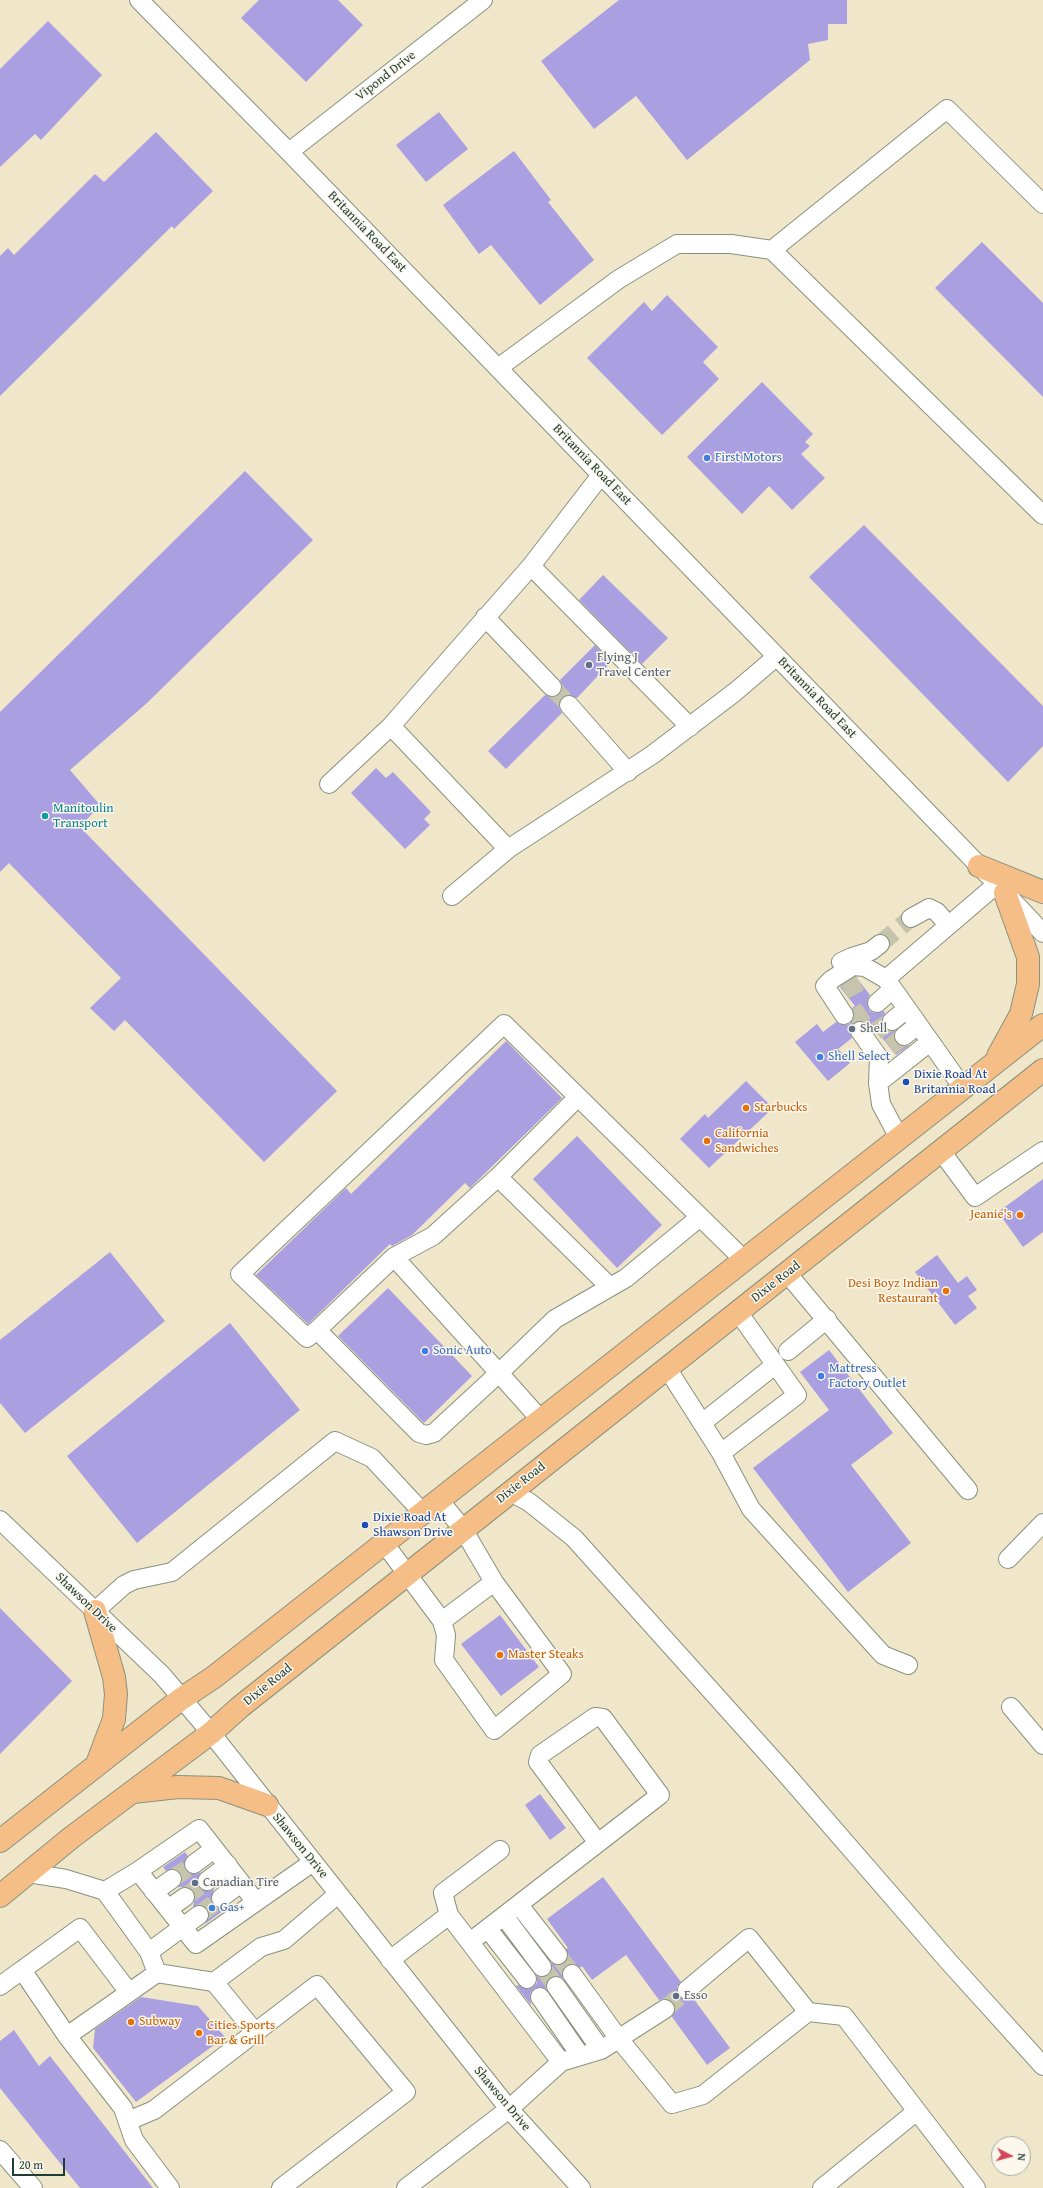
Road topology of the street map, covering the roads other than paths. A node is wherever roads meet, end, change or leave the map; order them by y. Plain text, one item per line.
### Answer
1 (139, 0) edge
2 (483, 0) edge
3 (289, 152) junction
4 (1043, 204) edge
5 (772, 250) junction
6 (498, 368) junction
7 (601, 475) junction
8 (1043, 515) edge
9 (531, 566) junction
10 (485, 617) junction
11 (776, 656) junction
12 (552, 687) tunnel mouth
13 (569, 705) tunnel mouth
14 (391, 726) junction
15 (690, 726) junction
16 (628, 772) junction
17 (329, 784) dead end
18 (508, 849) junction
19 (979, 866) junction
20 (1001, 889) junction
21 (1043, 892) edge
22 (452, 896) dead end
23 (911, 918) tunnel mouth
24 (948, 925) junction
25 (1043, 933) edge
26 (880, 944) tunnel mouth
27 (878, 980) junction
28 (836, 990) junction
29 (877, 1003) dead end
30 (907, 1009) junction
31 (844, 1015) dead end
32 (892, 1021) tunnel mouth
33 (918, 1025) junction
34 (1043, 1025) edge
35 (868, 1034) dead end
36 (904, 1036) tunnel mouth
37 (930, 1042) junction
38 (992, 1064) junction
39 (1038, 1077) edge
40 (878, 1083) junction
41 (963, 1088) junction
42 (578, 1097) junction
43 (899, 1138) junction
44 (941, 1151) junction
45 (1043, 1151) edge
46 (498, 1177) junction
47 (700, 1217) junction
48 (394, 1257) junction
49 (744, 1260) junction
50 (787, 1273) junction
51 (610, 1287) junction
52 (738, 1312) junction
53 (827, 1319) junction
54 (317, 1330) junction
55 (788, 1351) dead end
56 (775, 1365) junction
57 (667, 1368) junction
58 (499, 1373) junction
59 (541, 1420) junction
60 (702, 1423) junction
61 (721, 1453) junction
62 (968, 1490) dead end
63 (510, 1492) junction
64 (431, 1506) junction
65 (0, 1520) edge
66 (1043, 1523) edge
67 (463, 1529) junction
68 (384, 1543) junction
69 (1008, 1559) dead end
70 (407, 1574) junction
71 (494, 1582) junction
72 (95, 1611) junction
73 (442, 1621) junction
74 (908, 1665) dead end
75 (181, 1700) junction
76 (1011, 1707) dead end
77 (210, 1733) junction
78 (1043, 1745) edge
79 (97, 1766) junction
80 (132, 1792) junction
81 (267, 1805) junction
82 (0, 1841) edge
83 (598, 1843) junction
84 (214, 1849) junction
85 (500, 1850) dead end
86 (313, 1862) junction
87 (194, 1864) tunnel mouth
88 (228, 1865) junction
89 (138, 1871) junction
90 (28, 1873) junction
91 (172, 1879) tunnel mouth
92 (207, 1881) tunnel mouth
93 (241, 1883) junction
94 (105, 1891) junction
95 (154, 1892) junction
96 (338, 1894) junction
97 (0, 1896) edge
98 (185, 1897) tunnel mouth
99 (221, 1898) tunnel mouth
100 (256, 1902) junction
101 (519, 1905) junction
102 (168, 1909) junction
103 (198, 1915) tunnel mouth
104 (449, 1915) junction
105 (504, 1916) junction
106 (182, 1928) junction
107 (488, 1928) junction
108 (470, 1942) junction
109 (148, 1952) junction
110 (558, 1955) tunnel mouth
111 (390, 1960) junction
112 (542, 1967) tunnel mouth
113 (22, 1970) junction
114 (157, 1973) junction
115 (572, 1974) tunnel mouth
116 (527, 1978) tunnel mouth
117 (214, 1982) junction
118 (0, 1986) edge
119 (556, 1986) tunnel mouth
120 (687, 1990) tunnel mouth
121 (128, 1991) junction
122 (540, 1997) tunnel mouth
123 (665, 2008) tunnel mouth
124 (808, 2012) junction
125 (255, 2032) junction
126 (67, 2036) junction
127 (619, 2039) junction
128 (601, 2050) junction
129 (580, 2055) junction
130 (561, 2062) junction
131 (1043, 2066) edge
132 (509, 2109) junction
133 (917, 2111) junction
134 (128, 2121) junction
135 (0, 2150) edge
136 (33, 2188) edge
137 (170, 2188) edge
138 (281, 2188) edge
139 (406, 2188) edge
140 (581, 2188) edge
141 (822, 2188) edge
142 (976, 2188) edge

1 - 3 street, Britannia Road East
2 - 3 street, Vipond Drive
3 - 6 street, Britannia Road East
4 - 5 street
5 - 6 street
5 - 8 street
6 - 7 street, Britannia Road East
7 - 9 street
7 - 11 street, Britannia Road East
9 - 10 street
9 - 15 street
10 - 12 street
10 - 14 street
11 - 15 street
11 - 19 street, Britannia Road East
13 - 16 street
14 - 17 street
14 - 18 street
15 - 16 street
16 - 18 street
18 - 22 street
19 - 20 street, Britannia Road East
19 - 21 main road
20 - 24 street
20 - 25 street, Britannia Road East
20 - 38 main road
23 - 24 street
24 - 27 street
26 - 28 street
27 - 28 street
27 - 29 street
27 - 30 street
28 - 31 street
30 - 32 street
30 - 33 street
33 - 36 street
33 - 37 street
34 - 38 main road
35 - 40 street
37 - 40 street
37 - 41 street
38 - 41 main road
39 - 44 main road, Dixie Road
40 - 43 street
41 - 43 main road
42 - 46 street
42 - 47 street
42 - 54 street
43 - 49 main road
44 - 45 street
44 - 50 main road, Dixie Road
46 - 48 street
46 - 51 street
47 - 49 street
47 - 51 street
48 - 54 street
48 - 58 street
49 - 59 main road
50 - 52 main road, Dixie Road
50 - 53 street
51 - 58 street
52 - 56 street
52 - 57 main road, Dixie Road
53 - 55 street
53 - 62 street
54 - 58 street
56 - 60 street
56 - 61 street
57 - 60 street
57 - 63 main road, Dixie Road
58 - 59 street
59 - 64 main road
60 - 61 street
61 - 74 street
63 - 67 main road, Dixie Road
63 - 131 street
64 - 67 street
64 - 68 main road
64 - 72 street
65 - 72 street, Shawson Drive
66 - 69 street
67 - 70 main road, Dixie Road
67 - 71 street
68 - 70 street
68 - 75 main road
70 - 73 street
70 - 77 main road, Dixie Road
71 - 73 street
71 - 73 street
72 - 75 street, Shawson Drive
72 - 79 main road
75 - 77 street, Shawson Drive
75 - 79 main road
76 - 78 street
77 - 80 main road, Dixie Road
77 - 81 street, Shawson Drive
79 - 82 main road
80 - 81 main road
80 - 90 main road, Dixie Road
81 - 86 street, Shawson Drive
83 - 83 street
83 - 101 street
84 - 87 street
84 - 88 street
84 - 89 street
85 - 104 street
86 - 96 street, Shawson Drive
86 - 100 street
88 - 92 street
88 - 93 street
89 - 94 street
89 - 95 street
90 - 94 street
90 - 97 main road, Dixie Road
91 - 95 street
93 - 99 street
93 - 100 street
94 - 109 street
95 - 102 street
96 - 111 street, Shawson Drive
96 - 117 street
98 - 102 street
100 - 106 street
101 - 105 street
101 - 110 street
102 - 106 street
103 - 106 street
104 - 108 street
104 - 111 street
105 - 107 street
105 - 112 street
106 - 109 street
107 - 108 street
107 - 116 street
108 - 130 street
109 - 114 street
111 - 132 street, Shawson Drive
113 - 118 street
113 - 121 street
113 - 126 street
114 - 117 street
114 - 121 street
115 - 127 street
117 - 125 street
119 - 128 street
120 - 124 street
121 - 126 street
122 - 129 street
123 - 127 street
124 - 127 street
124 - 133 street
125 - 134 street
125 - 138 street
126 - 134 street
127 - 128 street
128 - 129 street
129 - 130 street
130 - 132 street
132 - 139 street
132 - 140 street, Shawson Drive
133 - 141 street
133 - 142 street
134 - 137 street
135 - 136 street

